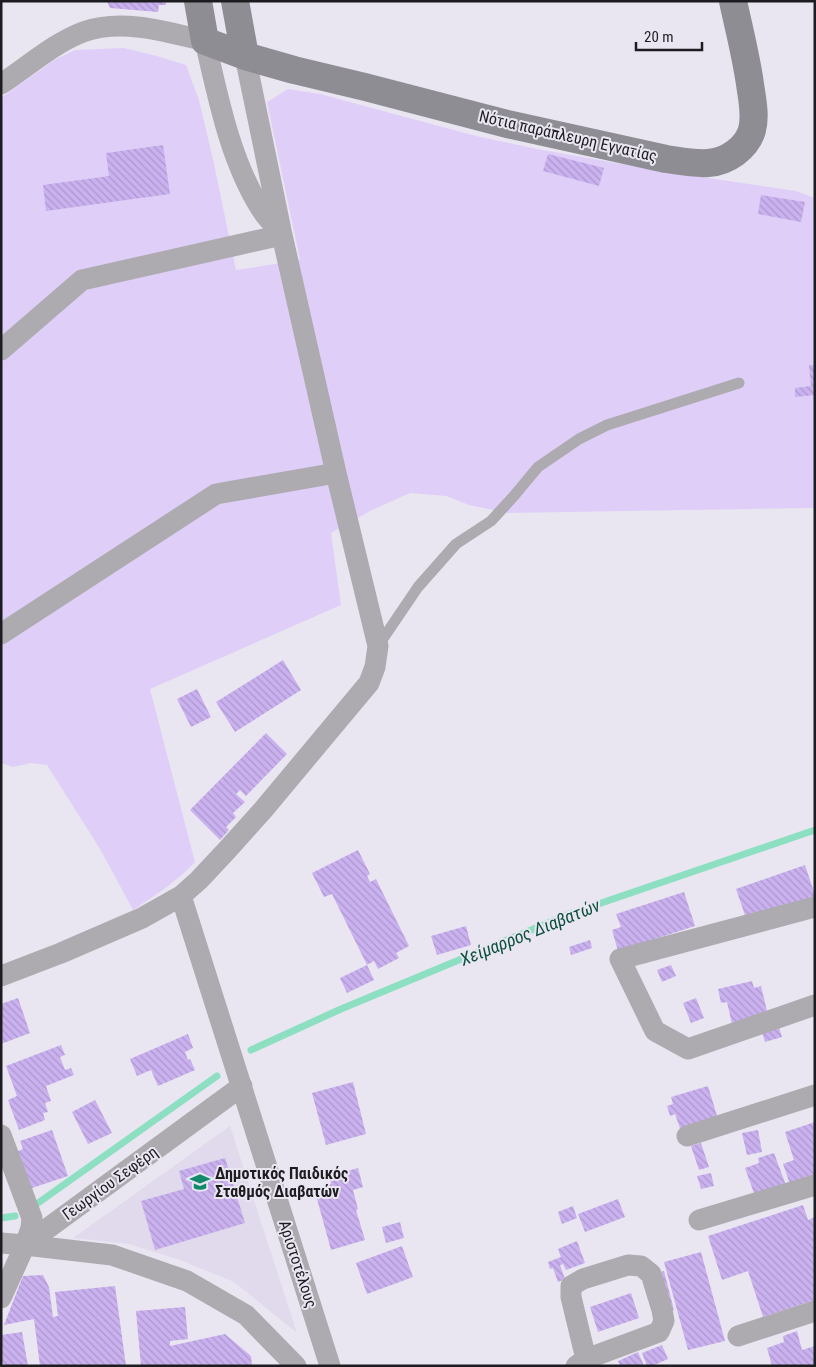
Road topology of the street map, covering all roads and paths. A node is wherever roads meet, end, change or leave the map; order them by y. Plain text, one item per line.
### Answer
1 (198, 1) edge
2 (235, 1) edge
3 (732, 1) edge
4 (205, 42) junction
5 (245, 56) junction
6 (1, 84) edge
7 (282, 235) junction
8 (1, 350) edge
9 (739, 383) dead end
10 (336, 473) junction
11 (1, 634) edge
12 (378, 646) junction
13 (181, 896) junction
14 (815, 907) edge
15 (1, 976) edge
16 (815, 1005) edge
17 (242, 1086) junction
18 (815, 1095) edge
19 (1, 1135) edge
20 (687, 1136) dead end
21 (815, 1185) edge
22 (699, 1220) dead end
23 (1, 1243) edge
24 (25, 1245) junction
25 (1, 1298) edge
26 (815, 1311) edge
27 (738, 1336) dead end
28 (581, 1363) edge
29 (296, 1366) edge
30 (330, 1366) edge

1 - 4 street
2 - 5 street
3 - 5 street, Νότια παράπλευρη Εγνατίας
4 - 5 street, Νότια παράπλευρη Εγνατίας
4 - 6 street
4 - 7 street
5 - 7 street
7 - 8 street
7 - 10 street
9 - 12 lane
10 - 11 street
10 - 12 street
12 - 13 street
13 - 15 street
13 - 17 street, Αριστοτέλους
14 - 16 street
17 - 24 street, Γεωργίου Σεφέρη
17 - 30 street, Αριστοτέλους
18 - 20 street
19 - 24 street
21 - 22 street
23 - 24 street
24 - 25 street, Γεωργίου Σεφέρη
24 - 29 street
26 - 27 street
28 - 28 street

